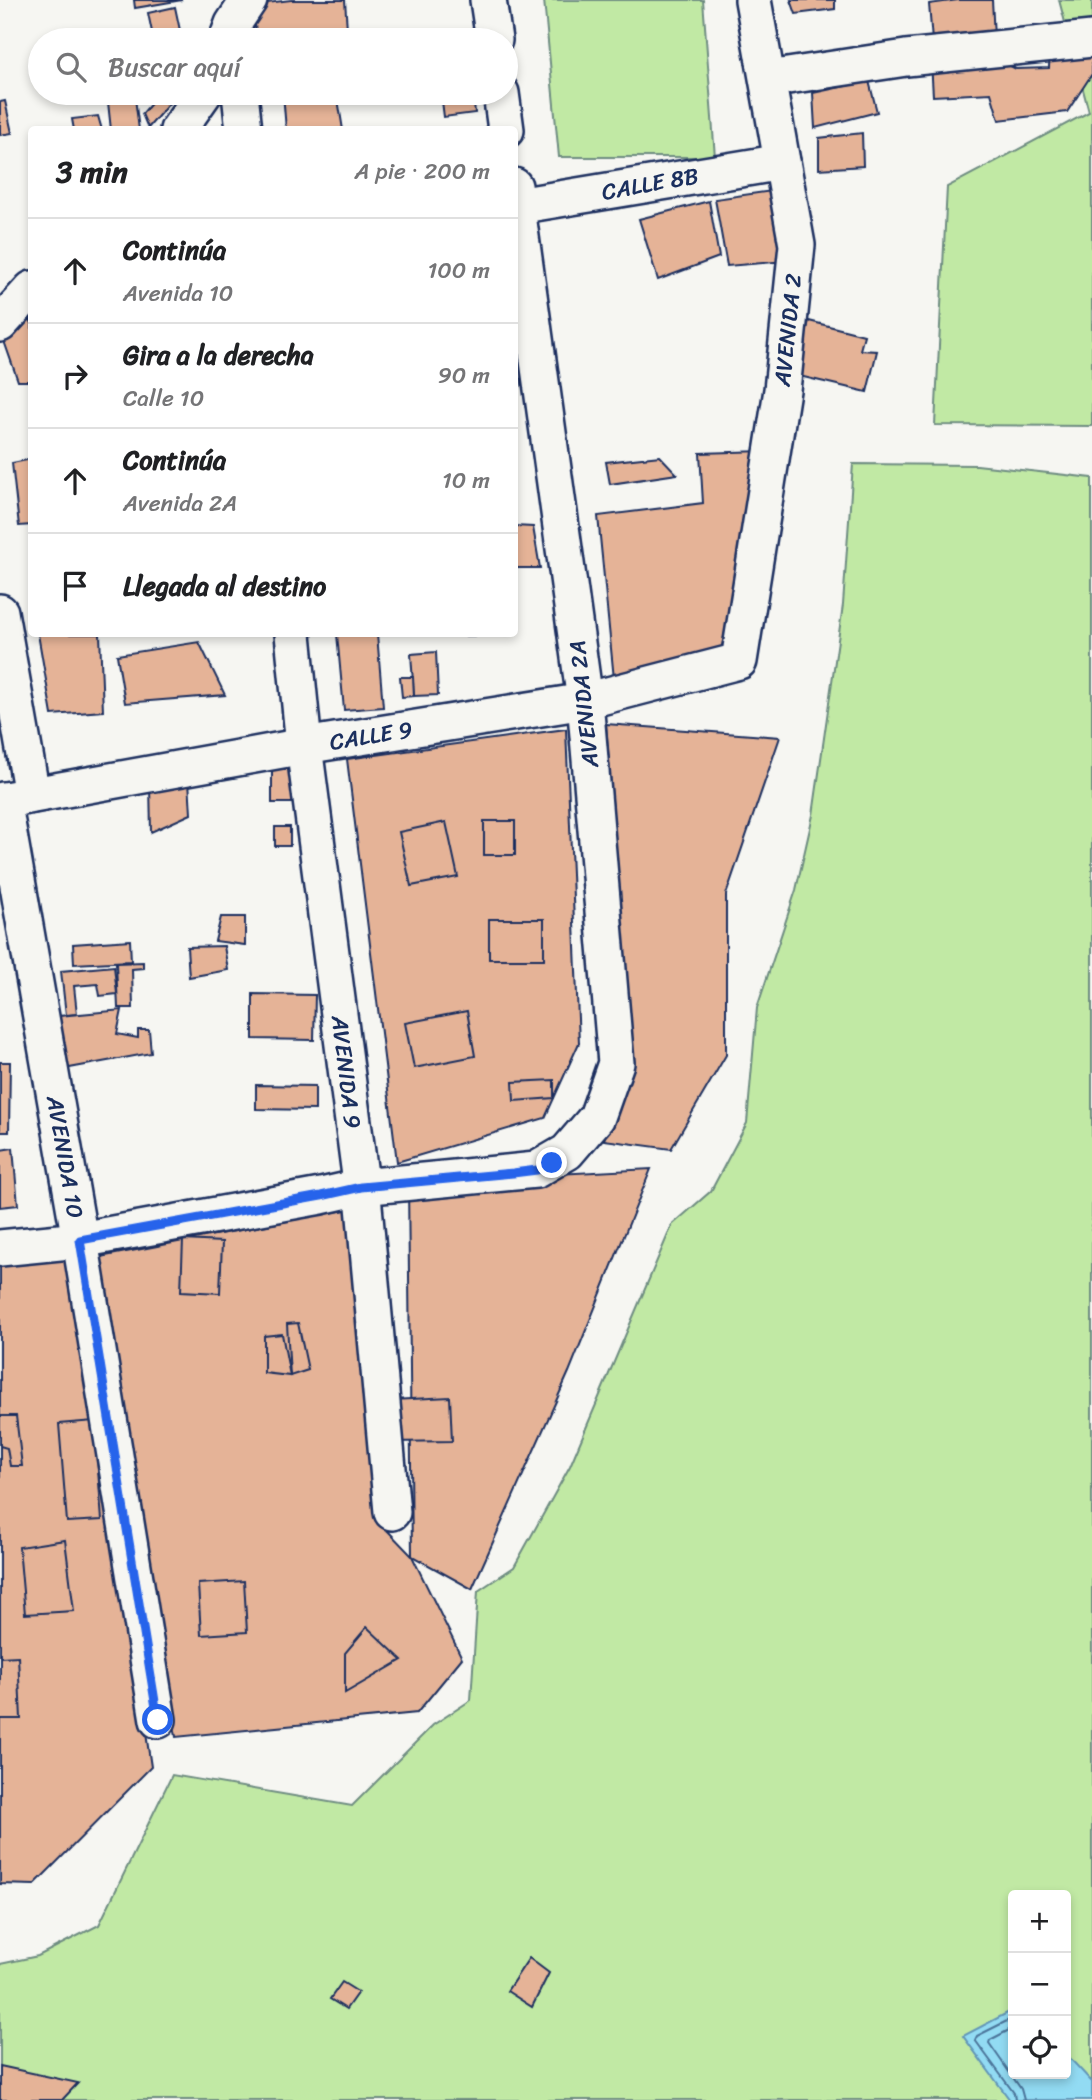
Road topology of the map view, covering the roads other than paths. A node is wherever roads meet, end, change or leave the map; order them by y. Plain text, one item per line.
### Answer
1 (488, 0) edge
2 (753, 0) edge
3 (492, 28) edge
4 (1092, 39) edge
5 (768, 79) junction
6 (196, 105) edge
7 (241, 105) edge
8 (503, 105) edge
9 (181, 126) edge
10 (244, 126) edge
11 (505, 126) edge
12 (782, 162) junction
13 (518, 196) edge
14 (518, 210) edge
15 (28, 293) edge
16 (0, 324) edge
17 (0, 612) edge
18 (293, 637) edge
19 (739, 661) joint
20 (586, 701) junction
21 (304, 747) junction
22 (11, 799) edge
23 (361, 1187) junction
24 (80, 1240) junction
25 (0, 1248) edge
26 (392, 1511) dead end
27 (158, 1720) dead end

1 - 3 street
2 - 5 street, AVENIDA 2
4 - 5 street
5 - 12 street, AVENIDA 2
6 - 9 street
7 - 10 street
8 - 11 street
12 - 13 street, CALLE 8B
12 - 19 street, AVENIDA 2
14 - 20 street, AVENIDA 2A
15 - 16 street
17 - 22 street, AVENIDA 10
18 - 21 street, AVENIDA 9
19 - 20 street, CALLE 9
20 - 21 street, CALLE 9
20 - 23 street, AVENIDA 2A
21 - 22 street, CALLE 9
21 - 23 street, AVENIDA 9
22 - 24 street, AVENIDA 10
23 - 24 street, AVENIDA 2A
23 - 26 street, AVENIDA 9
24 - 25 street, AVENIDA 2A
24 - 27 street, AVENIDA 10

